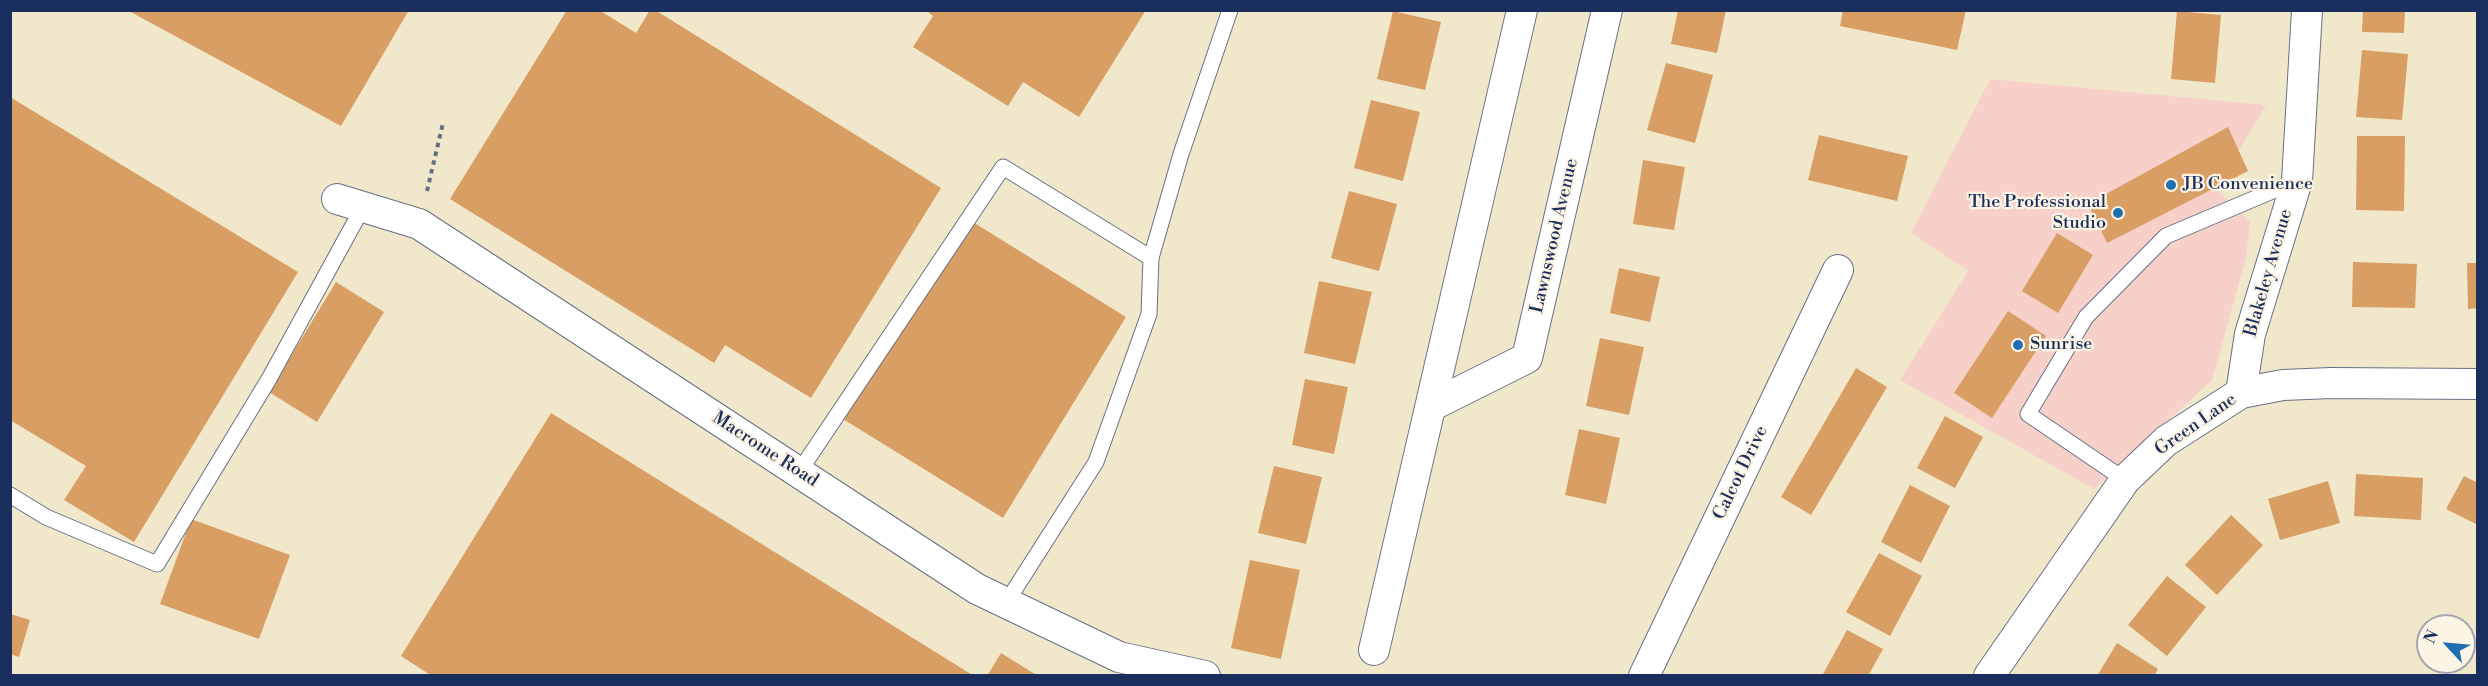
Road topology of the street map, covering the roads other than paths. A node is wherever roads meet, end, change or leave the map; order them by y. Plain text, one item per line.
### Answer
1 (1230, 10) edge
2 (1522, 10) edge
3 (1607, 10) edge
4 (2307, 10) edge
5 (2296, 181) junction
6 (350, 203) joint
7 (1151, 258) junction
8 (1838, 270) dead end
9 (2478, 384) edge
10 (2241, 393) junction
11 (1431, 406) junction
12 (799, 472) junction
13 (2125, 480) junction
14 (10, 495) edge
15 (1006, 603) junction
16 (1374, 651) dead end
17 (1205, 675) edge
18 (1644, 675) edge
19 (1989, 675) edge

1 - 7 lane
2 - 11 street
3 - 11 street, Lawnswood Avenue
4 - 5 street, Blakeley Avenue
5 - 10 street, Blakeley Avenue
5 - 13 lane
6 - 12 street, Macrome Road
6 - 14 lane
7 - 12 lane
7 - 15 lane
8 - 18 street, Calcot Drive
9 - 10 street, Green Lane
10 - 13 street, Green Lane
11 - 16 street
12 - 15 street, Macrome Road
13 - 19 street, Green Lane
15 - 17 street, Macrome Road

